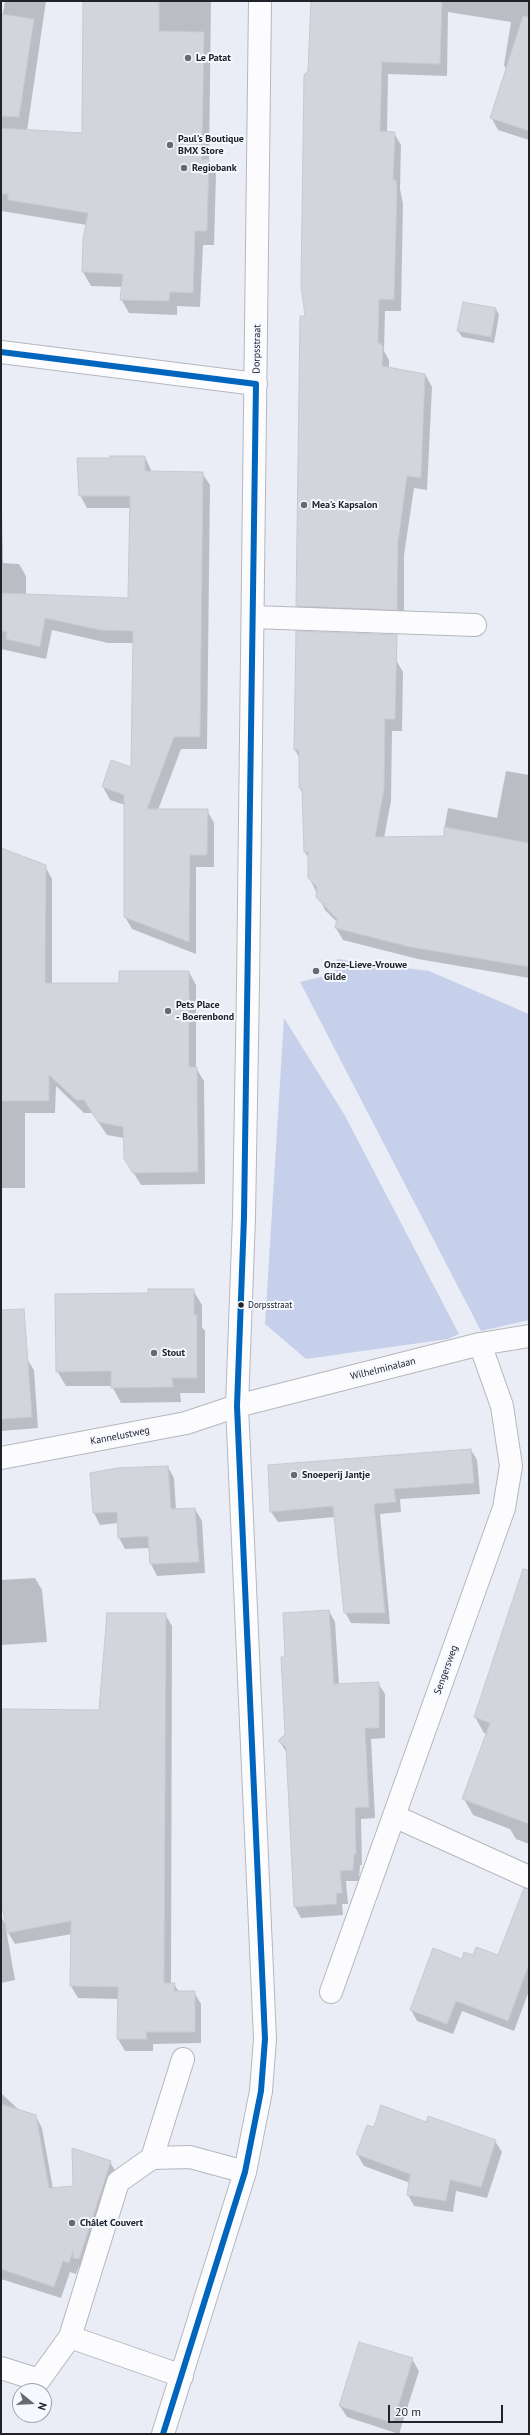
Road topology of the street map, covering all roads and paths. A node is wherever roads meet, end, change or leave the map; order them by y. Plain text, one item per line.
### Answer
1 (260, 1) edge
2 (1, 352) edge
3 (256, 384) junction
4 (253, 617) junction
5 (475, 626) dead end
6 (529, 1336) edge
7 (480, 1344) junction
8 (237, 1406) junction
9 (1, 1458) edge
10 (394, 1816) junction
11 (529, 1877) edge
12 (331, 1992) dead end
13 (183, 2060) dead end
14 (152, 2158) junction
15 (245, 2172) junction
16 (70, 2337) junction
17 (1, 2368) edge
18 (182, 2376) junction
19 (164, 2434) edge

1 - 3 street, Dorpsstraat
2 - 3 street
3 - 4 street, Dorpsstraat
4 - 5 street
4 - 8 street, Dorpsstraat
6 - 7 street, Wilhelminalaan
7 - 8 street, Wilhelminalaan
7 - 10 street, Sengersweg
8 - 9 street, Kannelustweg
8 - 15 street, Dorpsstraat
10 - 11 street
10 - 12 street, Sengersweg
13 - 14 street
14 - 15 street
14 - 16 street
15 - 18 street, Dorpsstraat
16 - 17 street
16 - 18 street
18 - 19 street, Dorpsstraat

